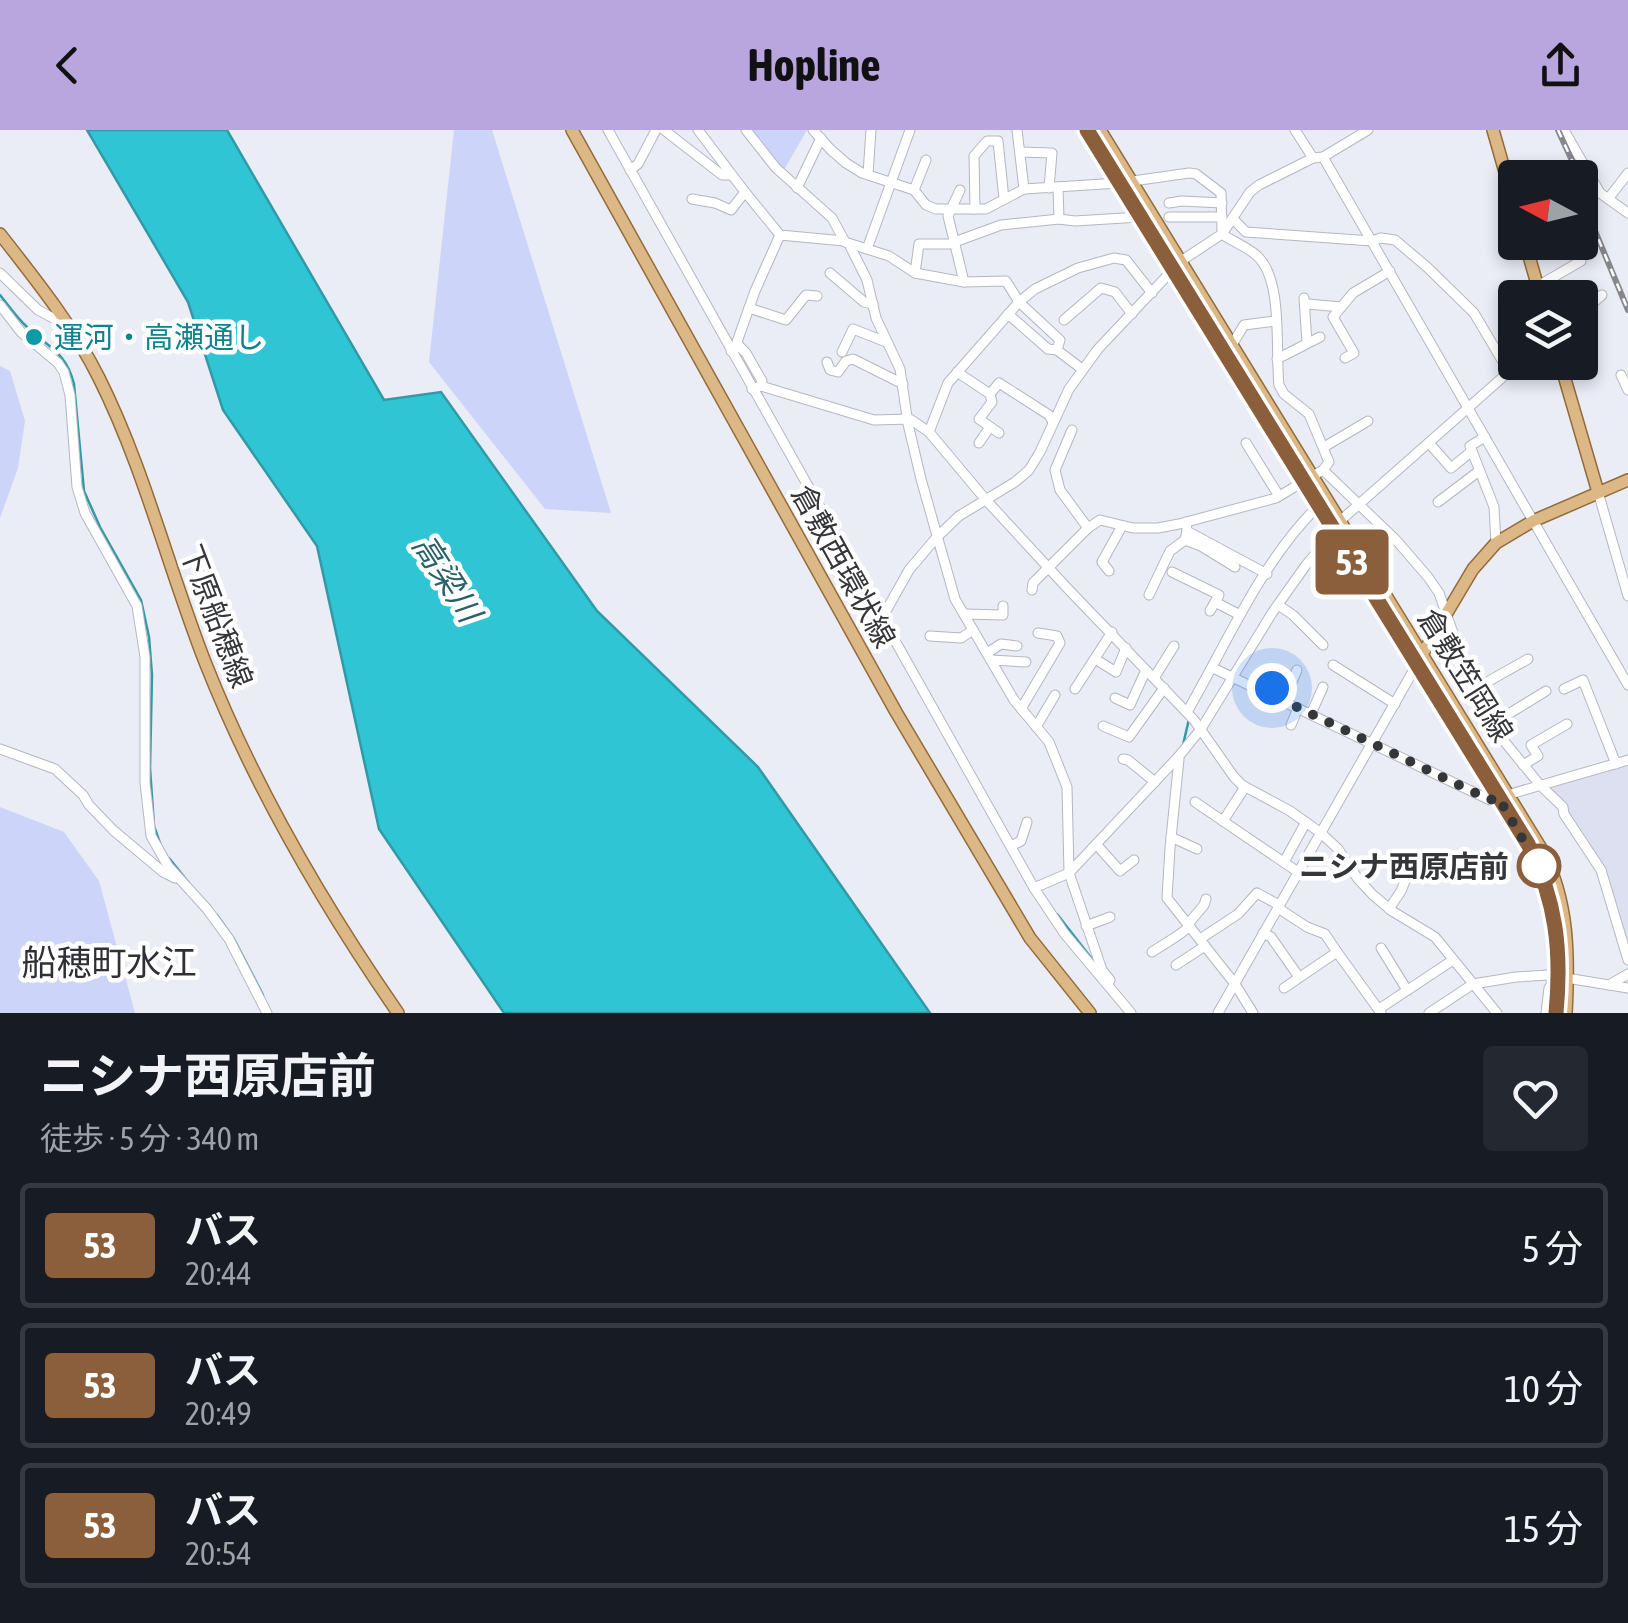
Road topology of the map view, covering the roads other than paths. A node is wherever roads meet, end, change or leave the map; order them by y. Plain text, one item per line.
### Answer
1 (572, 130) edge
2 (608, 130) edge
3 (656, 130) edge
4 (664, 130) edge
5 (698, 130) edge
6 (746, 130) edge
7 (871, 130) edge
8 (910, 130) edge
9 (1018, 130) edge
10 (1087, 130) edge
11 (1100, 130) edge
12 (1295, 130) edge
13 (1368, 130) edge
14 (1493, 130) edge
15 (1564, 130) edge
16 (817, 134) edge
17 (1020, 152) junction
18 (1318, 157) junction
19 (926, 160) dead end
20 (1502, 160) edge
21 (632, 169) junction
22 (1628, 173) edge
23 (868, 174) junction
24 (730, 175) junction
25 (891, 182) junction
26 (1125, 182) junction
27 (798, 186) junction
28 (1053, 187) junction
29 (914, 190) junction
30 (960, 190) dead end
31 (1024, 190) junction
32 (744, 192) junction
33 (1004, 199) junction
34 (1608, 199) junction
35 (692, 200) dead end
36 (1169, 203) dead end
37 (1222, 203) junction
38 (975, 209) junction
39 (950, 210) junction
40 (1628, 212) edge
41 (1140, 217) junction
42 (1169, 217) dead end
43 (1228, 218) junction
44 (1059, 219) junction
45 (0, 234) edge
46 (1222, 234) junction
47 (780, 235) junction
48 (953, 241) junction
49 (1372, 241) junction
50 (846, 243) junction
51 (867, 249) junction
52 (1581, 261) dead end
53 (1177, 266) junction
54 (1390, 270) junction
55 (830, 272) dead end
56 (916, 272) junction
57 (0, 273) edge
58 (1556, 280) edge
59 (964, 282) junction
60 (1152, 293) junction
61 (1602, 295) dead end
62 (817, 296) dead end
63 (1598, 298) edge
64 (1019, 302) junction
65 (871, 304) junction
66 (0, 305) edge
67 (1340, 307) junction
68 (749, 308) junction
69 (1008, 314) junction
70 (1132, 314) junction
71 (1064, 320) dead end
72 (1275, 321) junction
73 (69, 326) junction
74 (1358, 334) dead end
75 (1320, 336) dead end
76 (884, 341) junction
77 (1347, 342) junction
78 (1307, 343) junction
79 (1232, 345) junction
80 (735, 349) junction
81 (1057, 350) junction
82 (842, 352) dead end
83 (1498, 352) edge
84 (1345, 358) dead end
85 (1277, 359) junction
86 (827, 362) dead end
87 (1082, 370) junction
88 (958, 372) junction
89 (1621, 375) dead end
90 (1501, 380) edge
91 (1565, 380) edge
92 (901, 383) junction
93 (756, 387) junction
94 (1628, 390) edge
95 (990, 394) junction
96 (1469, 409) junction
97 (908, 420) junction
98 (1368, 421) dead end
99 (1053, 422) junction
100 (1072, 430) dead end
101 (929, 432) junction
102 (1485, 437) junction
103 (979, 443) dead end
104 (1430, 443) junction
105 (1246, 444) dead end
106 (1324, 447) junction
107 (1472, 451) junction
108 (1480, 471) junction
109 (1313, 476) junction
110 (1628, 480) edge
111 (1598, 492) junction
112 (1279, 496) junction
113 (985, 501) junction
114 (1438, 502) dead end
115 (1357, 505) junction
116 (1318, 506) junction
117 (1533, 521) junction
118 (1122, 526) junction
119 (1338, 527) junction
120 (1088, 528) junction
121 (1186, 531) junction
122 (936, 538) junction
123 (1496, 543) junction
124 (1236, 567) dead end
125 (1048, 570) junction
126 (1109, 571) dead end
127 (1172, 572) dead end
128 (1266, 574) junction
129 (1032, 590) dead end
130 (1149, 595) dead end
131 (1628, 596) edge
132 (1278, 605) junction
133 (1003, 606) dead end
134 (1447, 613) junction
135 (964, 614) junction
136 (884, 615) junction
137 (1240, 615) junction
138 (973, 630) junction
139 (1038, 634) dead end
140 (1111, 634) junction
141 (930, 636) dead end
142 (1018, 646) dead end
143 (1174, 646) dead end
144 (1323, 646) dead end
145 (1126, 648) junction
146 (1423, 653) junction
147 (989, 657) junction
148 (1528, 659) dead end
149 (1026, 662) dead end
150 (1100, 662) dead end
151 (1333, 665) dead end
152 (1416, 666) junction
153 (1213, 668) junction
154 (1297, 670) dead end
155 (1275, 671) dead end
156 (1150, 674) junction
157 (1233, 676) junction
158 (1628, 685) edge
159 (1323, 687) dead end
160 (1076, 689) dead end
161 (1163, 689) junction
162 (1564, 689) dead end
163 (1473, 690) junction
164 (1546, 691) dead end
165 (1055, 694) dead end
166 (1270, 694) junction
167 (1115, 698) dead end
168 (1284, 701) junction
169 (1395, 704) junction
170 (1298, 708) junction
171 (1021, 709) junction
172 (1187, 712) junction
173 (1310, 714) junction
174 (1492, 724) junction
175 (1567, 724) dead end
176 (1290, 725) dead end
177 (1103, 726) dead end
178 (1036, 727) junction
179 (1201, 729) junction
180 (1372, 744) junction
181 (0, 749) edge
182 (1179, 756) junction
183 (1123, 759) dead end
184 (1628, 760) edge
185 (1616, 764) junction
186 (1522, 765) junction
187 (1154, 782) junction
188 (1540, 786) junction
189 (1245, 787) junction
190 (1504, 795) junction
191 (1195, 802) dead end
192 (1223, 821) junction
193 (1027, 822) dead end
194 (1306, 822) junction
195 (1321, 833) junction
196 (1171, 837) junction
197 (1096, 844) junction
198 (1013, 845) junction
199 (1197, 850) dead end
200 (1415, 856) dead end
201 (1134, 860) dead end
202 (1284, 862) junction
203 (1298, 872) junction
204 (1069, 873) junction
205 (178, 878) junction
206 (1036, 886) junction
207 (1206, 899) dead end
208 (1278, 907) junction
209 (1389, 909) junction
210 (1110, 917) dead end
211 (1189, 925) junction
212 (1086, 926) junction
213 (1263, 934) junction
214 (1203, 943) junction
215 (1380, 948) dead end
216 (1152, 952) dead end
217 (1337, 952) junction
218 (1452, 960) junction
219 (1628, 960) edge
220 (1176, 965) dead end
221 (1628, 974) edge
222 (1300, 977) junction
223 (1562, 977) junction
224 (1107, 983) junction
225 (1234, 984) junction
226 (1472, 984) junction
227 (1610, 985) junction
228 (1284, 988) dead end
229 (1628, 988) edge
230 (1408, 990) junction
231 (1380, 1011) edge
232 (267, 1013) edge
233 (398, 1013) edge
234 (1090, 1013) edge
235 (1130, 1013) edge
236 (1218, 1013) edge
237 (1253, 1013) edge
238 (1428, 1013) edge
239 (1497, 1013) edge
240 (1546, 1013) edge
241 (1556, 1013) edge
242 (1566, 1013) edge

1 - 234 main road, 倉敷西環状線
2 - 21 street
3 - 21 street
4 - 24 street
5 - 24 street
6 - 27 street
7 - 23 street
8 - 25 street
9 - 17 street
10 - 26 main road, 倉敷笠岡線
11 - 26 main road, 倉敷笠岡線
12 - 18 street
13 - 18 street
14 - 20 main road
15 - 34 street
16 - 23 street
16 - 27 street
17 - 28 street
17 - 31 street
18 - 43 street
18 - 49 street
19 - 29 street
21 - 80 street
22 - 34 street
23 - 25 street
24 - 32 street
25 - 29 street
25 - 51 street
26 - 28 street
26 - 37 street
26 - 41 main road, 倉敷笠岡線
26 - 53 main road, 倉敷笠岡線
27 - 50 street
28 - 31 street
28 - 44 street
29 - 39 street
30 - 39 street
31 - 33 street
32 - 35 street
32 - 47 street
33 - 38 street
33 - 38 street
34 - 40 street
36 - 37 street
37 - 43 street
38 - 39 street
39 - 48 street
41 - 44 street
41 - 53 main road, 倉敷笠岡線
42 - 43 street
43 - 46 street
43 - 49 street
44 - 48 street
45 - 73 main road, 下原船穂線
46 - 53 street
46 - 72 street
47 - 50 street
47 - 68 street
48 - 56 street
48 - 59 street
49 - 54 street
49 - 83 street
50 - 51 street
50 - 65 street
51 - 56 street
52 - 58 street
53 - 60 street
53 - 79 main road, 倉敷笠岡線
53 - 109 main road, 倉敷笠岡線
54 - 67 street
54 - 96 street
55 - 65 street
56 - 59 street
57 - 73 street
59 - 64 street
60 - 64 street
60 - 70 street
61 - 63 street
62 - 68 street
64 - 69 street
64 - 81 street
65 - 76 street
66 - 205 street
67 - 77 street
67 - 78 street
68 - 80 street
69 - 81 street
69 - 88 street
70 - 71 street
70 - 87 street
72 - 79 street
72 - 85 street
73 - 233 main road, 下原船穂線
74 - 77 street
75 - 78 street
76 - 82 street
76 - 92 street
77 - 84 street
78 - 85 street
79 - 109 main road, 倉敷笠岡線
80 - 93 street
81 - 87 street
85 - 106 street
86 - 92 street
87 - 99 street
88 - 95 street
88 - 101 street
89 - 94 street
90 - 96 street
91 - 111 main road
92 - 97 street
93 - 97 street
93 - 136 street
95 - 99 street
95 - 103 street
96 - 102 street
96 - 104 street
97 - 101 street
97 - 122 street
98 - 106 street
99 - 113 street
100 - 120 street
101 - 113 street
102 - 107 street
102 - 117 street
104 - 107 street
104 - 115 street
105 - 112 street
106 - 109 street
107 - 108 street
108 - 114 street
108 - 123 street
109 - 112 street
109 - 115 street
109 - 116 main road, 倉敷笠岡線
109 - 119 main road, 倉敷笠岡線
110 - 111 main road
111 - 117 main road
111 - 131 street
112 - 121 street
113 - 122 street
113 - 125 street
115 - 119 street
115 - 134 street
116 - 119 main road, 倉敷笠岡線
116 - 128 street
117 - 123 main road
117 - 158 street
118 - 120 street
118 - 121 street
118 - 126 street
119 - 132 street
119 - 146 main road, 倉敷笠岡線
119 - 152 main road, 倉敷笠岡線
120 - 125 street
121 - 124 street
121 - 128 street
121 - 130 street
122 - 135 street
122 - 136 street
123 - 134 main road
125 - 129 street
125 - 140 street
127 - 137 street
128 - 137 street
132 - 144 street
132 - 157 street
133 - 135 street
134 - 146 main road
134 - 163 street
135 - 138 street
136 - 198 street
137 - 153 street
138 - 141 street
138 - 147 street
139 - 171 street
140 - 145 street
140 - 160 street
142 - 147 street
143 - 156 street
145 - 150 street
145 - 156 street
146 - 152 main road
146 - 190 main road, 倉敷笠岡線
147 - 149 street
147 - 171 street
148 - 163 street
151 - 169 street
152 - 169 street
152 - 190 main road, 倉敷笠岡線
153 - 157 street
153 - 172 street
154 - 168 street
155 - 166 street
156 - 161 street
156 - 167 street
157 - 166 street
157 - 179 street
159 - 173 street
161 - 172 street
161 - 177 street
162 - 185 street
163 - 174 street
164 - 174 street
165 - 178 street
166 - 168 street
168 - 170 street
169 - 180 street
170 - 173 street
170 - 176 street
171 - 178 street
172 - 179 street
173 - 180 street
174 - 186 street
175 - 186 street
178 - 204 street
179 - 182 street
179 - 189 street
180 - 190 street
180 - 195 street
181 - 205 street
182 - 187 street
182 - 196 street
183 - 187 street
184 - 185 street
185 - 188 street
186 - 188 street
187 - 197 street
188 - 190 street
188 - 219 street
189 - 192 street
189 - 194 street
190 - 223 main road, 倉敷笠岡線
191 - 192 street
192 - 202 street
193 - 198 street
194 - 195 street
194 - 202 street
195 - 203 street
195 - 209 street
196 - 199 street
196 - 211 street
197 - 201 street
197 - 204 street
198 - 206 street
200 - 209 street
202 - 203 street
203 - 208 street
204 - 206 street
204 - 212 street
205 - 232 street
206 - 224 street
207 - 211 street
208 - 213 street
208 - 214 street
208 - 217 street
209 - 218 street
210 - 212 street
211 - 214 street
211 - 216 street
212 - 224 street
213 - 222 street
213 - 225 street
214 - 220 street
214 - 225 street
215 - 230 street
217 - 222 street
217 - 231 street
218 - 226 street
218 - 230 street
221 - 227 street
222 - 228 street
223 - 226 street
223 - 227 street
223 - 240 street
223 - 241 main road, 倉敷笠岡線
223 - 242 main road, 倉敷笠岡線
224 - 235 street
225 - 236 street
225 - 237 street
226 - 238 street
226 - 239 street
227 - 229 street
230 - 231 street

